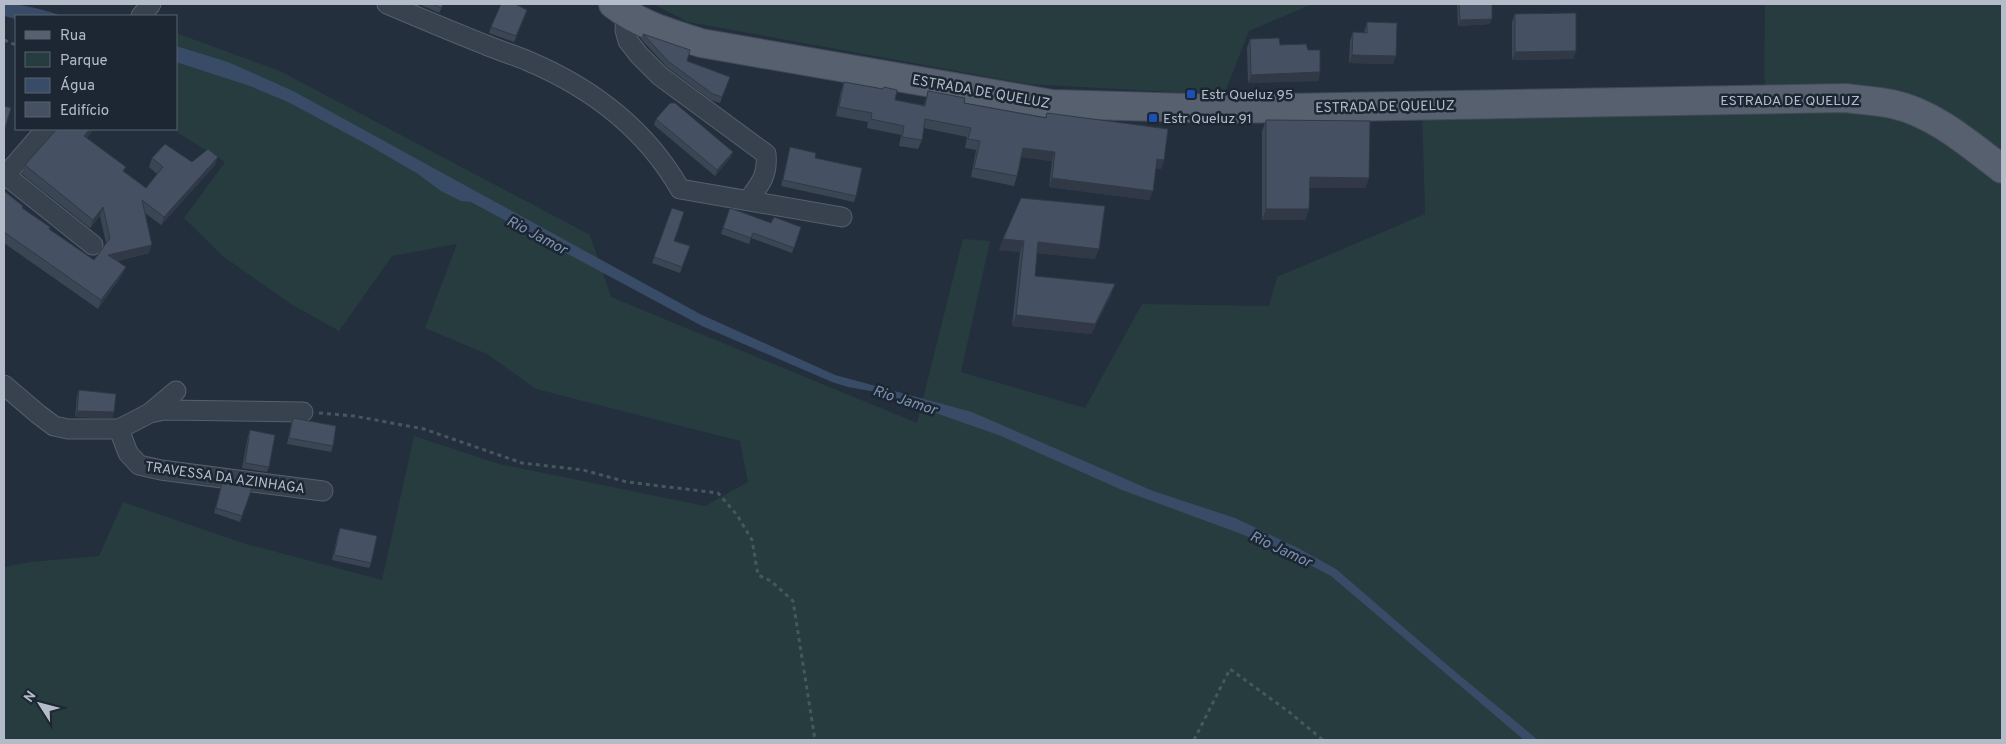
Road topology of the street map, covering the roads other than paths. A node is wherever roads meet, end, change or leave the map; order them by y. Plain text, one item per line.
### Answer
1 (151, 4) edge
2 (387, 4) edge
3 (619, 9) edge
4 (142, 15) edge
5 (45, 130) edge
6 (2002, 169) edge
7 (4, 176) edge
8 (749, 199) junction
9 (842, 217) dead end
10 (93, 245) dead end
11 (4, 385) edge
12 (176, 391) dead end
13 (303, 412) road end
14 (150, 413) junction
15 (119, 429) junction
16 (323, 491) dead end

1 - 4 street
2 - 8 street
3 - 6 main road, ESTRADA DE QUELUZ
3 - 8 street
5 - 7 street
7 - 10 street
8 - 9 street
11 - 15 street
12 - 14 street
13 - 14 street
14 - 15 street
15 - 16 street, TRAVESSA DA AZINHAGA

